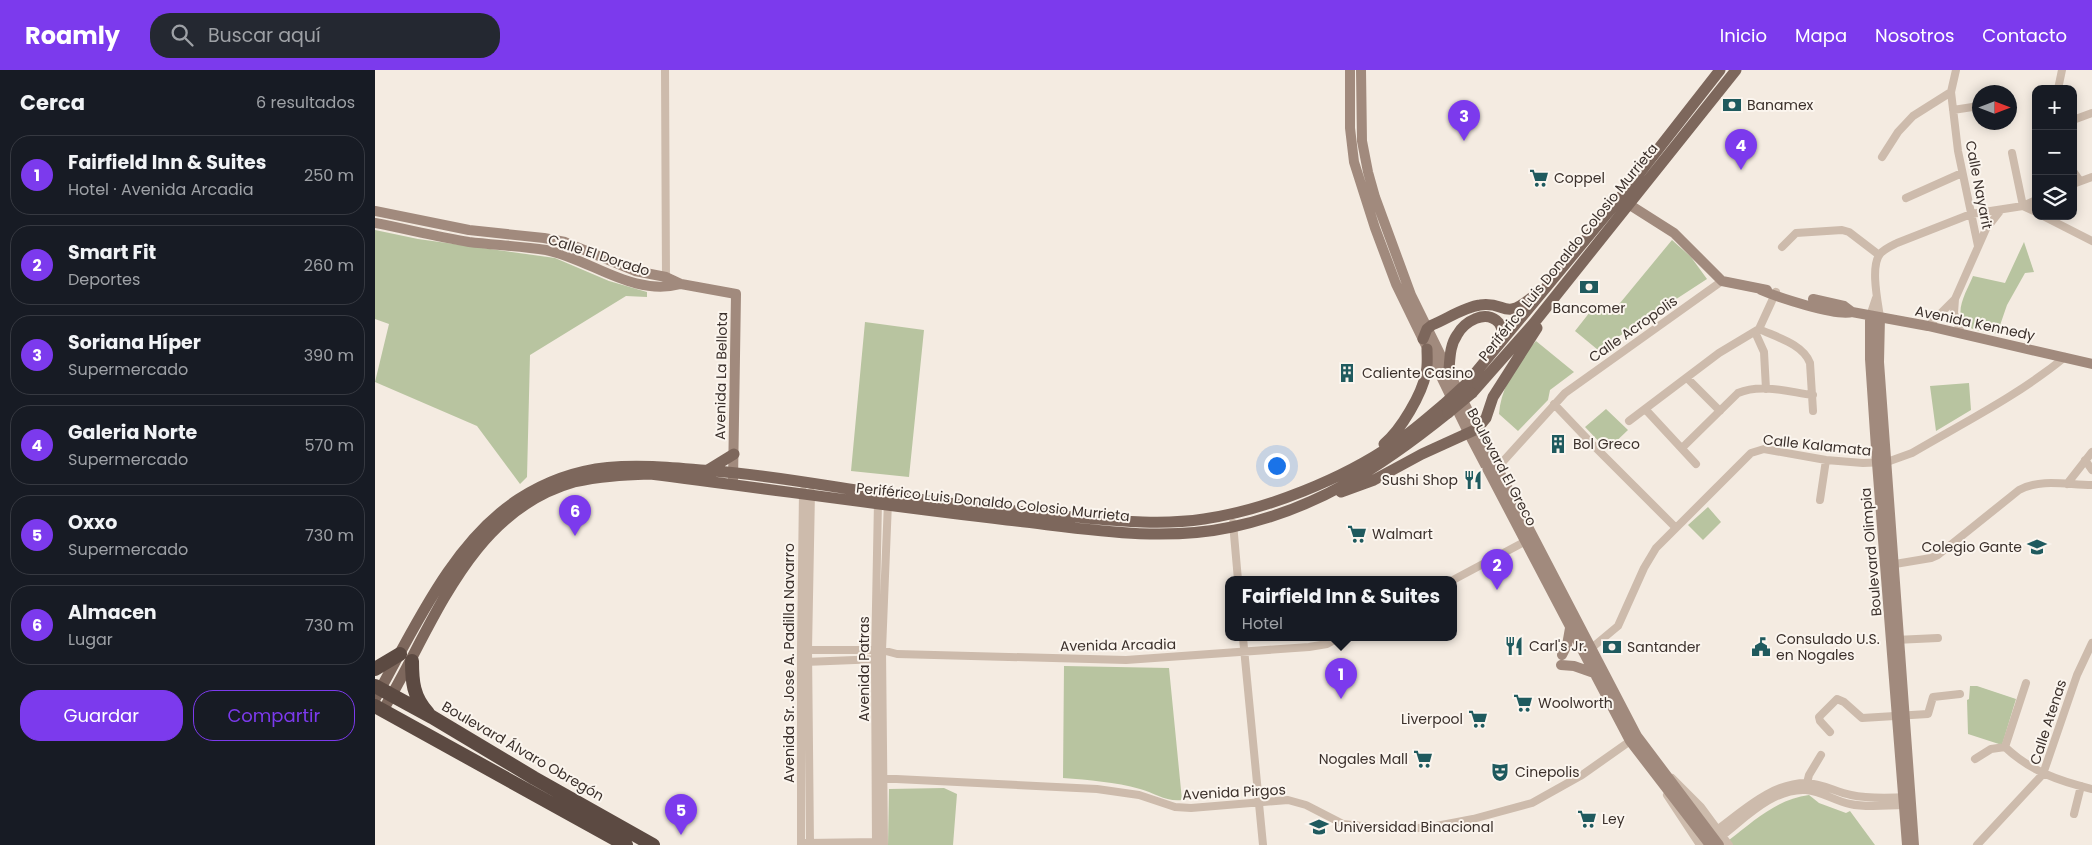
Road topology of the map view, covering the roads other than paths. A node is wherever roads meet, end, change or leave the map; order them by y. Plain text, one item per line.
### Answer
1 (665, 70) edge
2 (1350, 70) edge
3 (1361, 70) edge
4 (1720, 70) edge
5 (1735, 70) edge
6 (1956, 70) edge
7 (2061, 70) edge
8 (2059, 85) edge
9 (1951, 92) junction
10 (1972, 107) edge
11 (1953, 110) junction
12 (2092, 113) edge
13 (2077, 119) edge
14 (2012, 153) dead end
15 (1882, 157) dead end
16 (1962, 173) junction
17 (2092, 176) edge
18 (2077, 183) edge
19 (1906, 198) dead end
20 (1624, 201) junction
21 (2032, 202) edge
22 (2023, 206) junction
23 (2032, 210) edge
24 (375, 211) edge
25 (2000, 211) junction
26 (1971, 214) junction
27 (2051, 220) edge
28 (375, 223) edge
29 (469, 230) junction
30 (468, 241) junction
31 (2092, 241) edge
32 (1978, 246) junction
33 (1783, 248) dead end
34 (1879, 255) junction
35 (666, 277) junction
36 (1722, 281) junction
37 (681, 284) junction
38 (1547, 287) junction
39 (666, 288) junction
40 (1776, 294) junction
41 (1955, 299) junction
42 (1543, 311) junction
43 (1875, 316) junction
44 (1929, 326) junction
45 (1757, 330) junction
46 (1961, 333) junction
47 (1504, 338) junction
48 (1426, 339) junction
49 (2065, 357) junction
50 (2092, 364) edge
51 (1449, 369) junction
52 (1688, 379) junction
53 (1469, 388) junction
54 (1765, 389) junction
55 (1813, 395) junction
56 (1557, 401) junction
57 (1445, 409) junction
58 (1646, 410) junction
59 (1720, 411) junction
60 (1813, 411) dead end
61 (1629, 422) dead end
62 (1473, 432) junction
63 (1682, 448) junction
64 (2092, 452) edge
65 (734, 454) junction
66 (1826, 460) junction
67 (2085, 460) junction
68 (1882, 463) junction
69 (1696, 464) dead end
70 (1356, 466) junction
71 (1498, 467) junction
72 (707, 470) junction
73 (2092, 470) edge
74 (734, 472) junction
75 (808, 482) junction
76 (733, 484) junction
77 (2067, 484) junction
78 (2092, 485) edge
79 (1329, 494) junction
80 (807, 495) junction
81 (883, 500) junction
82 (1820, 500) dead end
83 (1231, 514) junction
84 (1233, 527) junction
85 (1676, 528) junction
86 (1530, 539) junction
87 (1891, 565) junction
88 (1238, 576) edge
89 (1457, 578) edge
90 (1570, 628) junction
91 (1939, 638) dead end
92 (1896, 640) junction
93 (1243, 641) edge
94 (1332, 641) edge
95 (2092, 643) edge
96 (1586, 647) junction
97 (804, 650) junction
98 (879, 650) junction
99 (1245, 651) junction
100 (897, 654) junction
101 (406, 657) junction
102 (879, 659) junction
103 (2083, 660) junction
104 (804, 662) junction
105 (2092, 664) edge
106 (375, 669) edge
107 (1594, 672) junction
108 (2026, 683) dead end
109 (1960, 694) dead end
110 (380, 698) edge
111 (1901, 716) junction
112 (432, 717) junction
113 (1830, 732) dead end
114 (1634, 739) junction
115 (2005, 747) junction
116 (1821, 755) dead end
117 (1975, 759) dead end
118 (1659, 774) junction
119 (2043, 774) junction
120 (879, 778) junction
121 (2081, 786) junction
122 (1806, 787) junction
123 (2092, 789) edge
124 (1906, 800) junction
125 (1259, 802) junction
126 (1689, 811) junction
127 (2074, 814) dead end
128 (1720, 837) edge
129 (806, 844) edge
130 (880, 844) edge
131 (626, 845) edge
132 (653, 845) edge
133 (1263, 845) edge
134 (1700, 845) edge
135 (1710, 845) edge
136 (1729, 845) edge
137 (1907, 845) edge
138 (1914, 845) edge
139 (1977, 845) edge

1 - 35 street
2 - 48 street, Boulevard El Greco
3 - 48 street, Boulevard El Greco
4 - 20 main road, Periférico Luis Donaldo Colosio Murrieta
5 - 20 main road, Periférico Luis Donaldo Colosio Murrieta
6 - 9 street, Calle Nayarit
7 - 8 street
9 - 11 street, Calle Nayarit
9 - 15 street
10 - 11 street
11 - 16 street, Calle Nayarit
12 - 13 street
14 - 22 street
16 - 19 street
16 - 26 street, Calle Nayarit
17 - 18 street
20 - 36 street
20 - 38 main road, Periférico Luis Donaldo Colosio Murrieta
20 - 42 main road, Periférico Luis Donaldo Colosio Murrieta
21 - 22 street
22 - 23 street
22 - 25 street
24 - 29 street, Calle El Dorado
25 - 26 street
25 - 32 street
26 - 32 street, Calle Nayarit
26 - 34 street
27 - 31 street
28 - 30 street, Calle El Dorado
29 - 30 street
29 - 35 street, Calle El Dorado
30 - 39 street, Calle El Dorado
32 - 41 street
33 - 34 street
34 - 43 street
35 - 37 street, Calle El Dorado
35 - 39 street
36 - 40 street, Avenida Kennedy
36 - 56 street, Calle Acropolis
37 - 39 street, Calle El Dorado
37 - 65 street, Avenida La Bellota
38 - 47 main road, Periférico Luis Donaldo Colosio Murrieta
38 - 48 main road
40 - 43 street, Avenida Kennedy
40 - 45 street
41 - 44 street
41 - 46 street
42 - 53 main road, Periférico Luis Donaldo Colosio Murrieta
42 - 62 main road
43 - 44 street, Avenida Kennedy
43 - 68 street, Boulevard Olimpia
44 - 46 street, Avenida Kennedy
45 - 52 street
45 - 54 street
45 - 55 street
46 - 49 street, Avenida Kennedy
47 - 51 main road
47 - 53 main road, Periférico Luis Donaldo Colosio Murrieta
48 - 51 street, Boulevard El Greco
48 - 62 street, Boulevard El Greco
48 - 70 main road
49 - 50 street, Avenida Kennedy
49 - 68 street, Calle Kalamata
51 - 62 street, Boulevard El Greco
52 - 58 street
52 - 59 street
53 - 57 main road, Periférico Luis Donaldo Colosio Murrieta, bridge
54 - 55 street
54 - 59 street
55 - 60 street
56 - 71 street, Calle Acropolis
56 - 85 street
57 - 70 main road, Periférico Luis Donaldo Colosio Murrieta
57 - 79 main road, Periférico Luis Donaldo Colosio Murrieta
58 - 61 street
58 - 63 street
59 - 63 street
62 - 71 street, Boulevard El Greco
62 - 79 main road
62 - 86 street, Boulevard El Greco
63 - 69 street
64 - 67 street
65 - 72 main road
65 - 74 street, Avenida La Bellota
66 - 68 street, Calle Kalamata
66 - 82 street
66 - 85 street, Calle Kalamata
67 - 73 street
67 - 77 street
68 - 87 street, Boulevard Olimpia
70 - 83 main road, Periférico Luis Donaldo Colosio Murrieta
71 - 86 street, Boulevard El Greco
72 - 74 main road, Periférico Luis Donaldo Colosio Murrieta
72 - 101 main road, Periférico Luis Donaldo Colosio Murrieta
74 - 75 main road, Periférico Luis Donaldo Colosio Murrieta
74 - 76 street, Avenida La Bellota
75 - 80 street, Avenida Sr. Jose A. Padilla Navarro
75 - 81 main road, Periférico Luis Donaldo Colosio Murrieta
76 - 80 main road, Periférico Luis Donaldo Colosio Murrieta
76 - 101 main road, Periférico Luis Donaldo Colosio Murrieta
77 - 78 street
77 - 87 street
79 - 84 main road, Periférico Luis Donaldo Colosio Murrieta
80 - 81 main road, Periférico Luis Donaldo Colosio Murrieta
80 - 97 street, Avenida Sr. Jose A. Padilla Navarro
81 - 83 main road, Periférico Luis Donaldo Colosio Murrieta
81 - 84 main road, Periférico Luis Donaldo Colosio Murrieta
81 - 98 street, Avenida Patras
83 - 84 street
84 - 88 street
85 - 96 street, Calle Kalamata
86 - 89 street
86 - 90 street, Boulevard El Greco
86 - 96 street, Boulevard El Greco
87 - 92 street, Boulevard Olimpia
90 - 96 street, Boulevard El Greco
90 - 107 street
91 - 92 street
92 - 111 street, Boulevard Olimpia
93 - 99 street
94 - 99 street, Avenida Arcadia
95 - 103 street, Calle Atenas
96 - 107 street, Boulevard El Greco
96 - 114 street, Boulevard El Greco
97 - 98 street, Avenida Arcadia
97 - 104 street, Avenida Sr. Jose A. Padilla Navarro
98 - 100 street, Avenida Arcadia
98 - 102 street, Avenida Patras
99 - 100 street, Avenida Arcadia
99 - 125 street
100 - 102 street, Avenida Arcadia
101 - 106 highway
101 - 110 main road, Periférico Luis Donaldo Colosio Murrieta
101 - 112 highway
102 - 104 street, Avenida Arcadia
102 - 120 street, Avenida Patras
103 - 105 street
103 - 119 street, Calle Atenas
104 - 129 street, Avenida Sr. Jose A. Padilla Navarro
107 - 114 street, Boulevard El Greco
108 - 115 street
109 - 111 street
110 - 112 highway, Boulevard Álvaro Obregón
110 - 131 highway
111 - 113 street
111 - 124 street, Boulevard Olimpia
112 - 132 highway, Boulevard Álvaro Obregón
114 - 118 street, Boulevard El Greco
114 - 125 street, Avenida Pirgos
115 - 117 street
115 - 119 street
116 - 122 street
118 - 126 street, Boulevard El Greco
118 - 128 street
118 - 134 street
119 - 121 street
119 - 139 street, Calle Atenas
120 - 125 street, Avenida Pirgos
120 - 130 street, Avenida Patras
121 - 123 street
121 - 127 street
122 - 124 street
122 - 128 street
124 - 137 street, Boulevard Olimpia
124 - 138 street, Boulevard Olimpia
125 - 133 street
126 - 128 street, Boulevard El Greco
126 - 135 street, Boulevard El Greco
128 - 136 street
129 - 130 street

